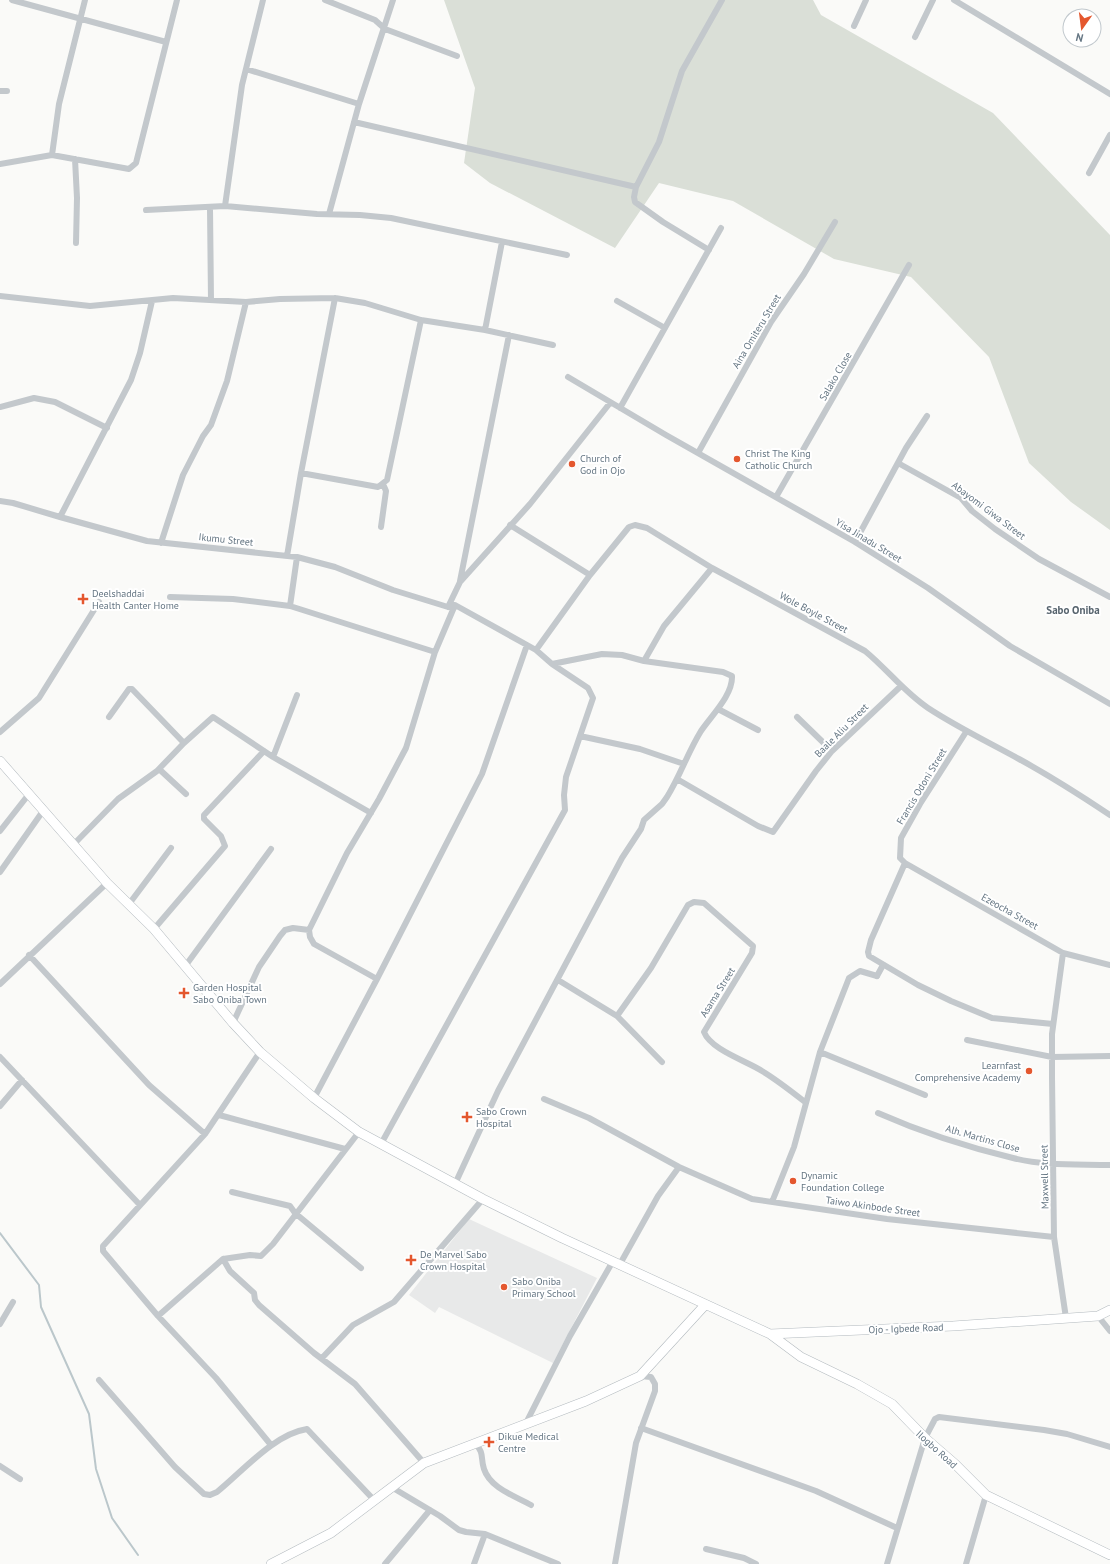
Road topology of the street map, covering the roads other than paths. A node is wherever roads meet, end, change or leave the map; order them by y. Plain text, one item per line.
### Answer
1 (12, 0) edge
2 (85, 0) edge
3 (177, 0) edge
4 (263, 0) edge
5 (326, 0) edge
6 (393, 0) edge
7 (722, 0) edge
8 (866, 0) edge
9 (933, 0) edge
10 (954, 0) edge
11 (80, 18) junction
12 (854, 26) dead end
13 (385, 28) junction
14 (915, 37) dead end
15 (166, 42) junction
16 (457, 56) dead end
17 (246, 68) junction
18 (1110, 94) edge
19 (359, 104) junction
20 (354, 122) junction
21 (1110, 135) edge
22 (52, 155) junction
23 (75, 159) junction
24 (0, 164) edge
25 (1089, 173) dead end
26 (636, 186) junction
27 (225, 206) junction
28 (210, 208) junction
29 (146, 210) dead end
30 (329, 214) junction
31 (835, 222) dead end
32 (721, 228) dead end
33 (76, 242) dead end
34 (502, 242) junction
35 (709, 250) junction
36 (567, 256) dead end
37 (909, 265) dead end
38 (0, 296) edge
39 (334, 298) junction
40 (211, 300) junction
41 (152, 301) junction
42 (617, 301) dead end
43 (246, 302) junction
44 (421, 320) junction
45 (665, 328) junction
46 (485, 330) junction
47 (509, 335) junction
48 (554, 345) dead end
49 (568, 377) dead end
50 (610, 403) junction
51 (0, 407) edge
52 (620, 408) junction
53 (927, 416) dead end
54 (106, 428) junction
55 (698, 453) junction
56 (898, 463) junction
57 (301, 473) junction
58 (383, 484) junction
59 (776, 497) junction
60 (0, 501) edge
61 (60, 518) junction
62 (510, 526) junction
63 (380, 527) dead end
64 (855, 542) junction
65 (161, 543) junction
66 (287, 556) junction
67 (298, 557) junction
68 (712, 568) junction
69 (590, 576) junction
70 (460, 582) junction
71 (170, 597) dead end
72 (1110, 597) edge
73 (99, 602) dead end
74 (455, 605) junction
75 (290, 606) junction
76 (448, 607) junction
77 (527, 645) junction
78 (536, 650) junction
79 (435, 652) junction
80 (644, 661) junction
81 (552, 664) junction
82 (901, 686) junction
83 (297, 696) dead end
84 (1110, 704) edge
85 (718, 709) junction
86 (109, 717) dead end
87 (797, 717) dead end
88 (758, 730) dead end
89 (0, 732) edge
90 (966, 732) junction
91 (580, 736) junction
92 (184, 743) junction
93 (264, 751) junction
94 (832, 751) junction
95 (273, 757) junction
96 (0, 761) edge
97 (684, 764) junction
98 (159, 769) junction
99 (677, 779) junction
100 (29, 794) junction
101 (186, 794) dead end
102 (43, 811) junction
103 (371, 813) junction
104 (1110, 815) edge
105 (0, 831) edge
106 (73, 845) junction
107 (171, 848) dead end
108 (271, 849) dead end
109 (905, 863) junction
110 (0, 872) edge
111 (107, 883) junction
112 (129, 904) junction
113 (154, 928) junction
114 (309, 930) junction
115 (1063, 953) junction
116 (29, 955) junction
117 (186, 965) junction
118 (1110, 965) edge
119 (884, 966) junction
120 (377, 979) junction
121 (558, 980) junction
122 (0, 984) edge
123 (617, 1016) junction
124 (233, 1023) junction
125 (1053, 1025) junction
126 (967, 1040) dead end
127 (260, 1052) junction
128 (820, 1052) junction
129 (1110, 1056) edge
130 (0, 1057) edge
131 (1052, 1057) junction
132 (662, 1062) dead end
133 (22, 1080) junction
134 (925, 1095) dead end
135 (314, 1098) junction
136 (544, 1098) dead end
137 (805, 1102) junction
138 (0, 1106) edge
139 (878, 1113) dead end
140 (219, 1115) junction
141 (359, 1132) junction
142 (205, 1134) junction
143 (381, 1144) junction
144 (345, 1149) junction
145 (1054, 1164) junction
146 (1110, 1165) edge
147 (678, 1167) junction
148 (455, 1184) junction
149 (232, 1192) dead end
150 (483, 1198) junction
151 (772, 1202) junction
152 (140, 1205) junction
153 (295, 1213) junction
154 (1054, 1237) junction
155 (223, 1259) junction
156 (617, 1262) junction
157 (360, 1268) dead end
158 (13, 1302) dead end
159 (705, 1305) junction
160 (1110, 1310) edge
161 (158, 1316) junction
162 (1098, 1316) junction
163 (1066, 1318) junction
164 (0, 1324) edge
165 (1110, 1331) edge
166 (770, 1334) junction
167 (322, 1358) junction
168 (640, 1376) junction
169 (99, 1380) dead end
170 (526, 1423) junction
171 (642, 1428) junction
172 (925, 1438) junction
173 (476, 1443) junction
174 (271, 1445) junction
175 (1110, 1447) edge
176 (424, 1463) junction
177 (0, 1466) edge
178 (20, 1479) dead end
179 (393, 1488) junction
180 (986, 1495) junction
181 (374, 1500) junction
182 (531, 1505) dead end
183 (430, 1510) junction
184 (897, 1528) junction
185 (485, 1534) junction
186 (706, 1549) dead end
187 (1110, 1555) edge
188 (555, 1563) edge
189 (271, 1564) edge
190 (385, 1564) edge
191 (474, 1564) edge
192 (615, 1564) edge
193 (756, 1564) edge
194 (887, 1564) edge
195 (966, 1564) edge

1 - 11 street
2 - 11 street
3 - 15 street
4 - 17 street
5 - 13 street
6 - 13 street
7 - 26 street
8 - 12 street
9 - 14 street
10 - 18 street
11 - 15 street
11 - 22 street
13 - 16 street
13 - 19 street
15 - 23 street
17 - 19 street
17 - 27 street
19 - 20 street
20 - 26 street
20 - 30 street
21 - 25 street
22 - 23 street
22 - 24 street
23 - 33 street
26 - 35 street
27 - 28 street
27 - 30 street
28 - 29 street
28 - 40 street
30 - 34 street
31 - 55 street, Aina Omiteru Street
32 - 35 street
34 - 36 street
34 - 46 street
35 - 45 street
37 - 59 street, Salako Close
38 - 41 street
39 - 43 street
39 - 44 street
39 - 57 street
40 - 41 street
40 - 43 street
41 - 54 street
42 - 45 street
43 - 65 street
44 - 46 street
44 - 58 street
45 - 52 street
46 - 47 street
47 - 48 street
47 - 70 street
49 - 50 street, Yisa Jinadu Street
50 - 52 street, Yisa Jinadu Street
50 - 62 street
51 - 54 street
52 - 55 street, Yisa Jinadu Street
53 - 56 street
54 - 61 street
55 - 59 street, Yisa Jinadu Street
56 - 64 street
56 - 72 street, Abayomi Giwa Street
57 - 58 street
57 - 66 street
58 - 63 street
59 - 64 street, Yisa Jinadu Street
60 - 61 street, Ikumu Street
61 - 65 street, Ikumu Street
62 - 69 street
62 - 70 street
64 - 84 street, Yisa Jinadu Street
65 - 66 street, Ikumu Street
66 - 67 street, Ikumu Street
67 - 75 street
67 - 76 street, Ikumu Street
68 - 69 street, Wole Boyle Street
68 - 80 street
68 - 82 street, Wole Boyle Street
69 - 78 street, Wole Boyle Street
70 - 76 street
71 - 75 street
73 - 89 street
74 - 76 street
74 - 77 street
74 - 79 street
75 - 79 street
77 - 78 street
77 - 120 street
78 - 81 street
79 - 103 street
80 - 81 street
80 - 85 street
81 - 91 street
82 - 90 street, Wole Boyle Street
82 - 94 street, Baale Aliu Street
83 - 95 street
85 - 88 street
85 - 97 street
86 - 92 street
87 - 94 street
90 - 104 street, Wole Boyle Street
90 - 109 street, Francis Odoni Street
91 - 97 street
91 - 143 street
92 - 93 street
92 - 98 street
93 - 95 street
93 - 113 street
94 - 99 street, Baale Aliu Street
95 - 103 street
96 - 100 main road, Ojo - Igbede Road
97 - 99 street
98 - 101 street
98 - 106 street
99 - 121 street
100 - 102 main road, Ojo - Igbede Road
100 - 105 street
102 - 106 main road, Ojo - Igbede Road
102 - 110 street
103 - 114 street
106 - 111 main road, Ojo - Igbede Road
107 - 112 street
108 - 117 street
109 - 115 street, Ezeocha Street
109 - 119 street
111 - 112 main road, Ojo - Igbede Road
111 - 116 street
112 - 113 main road, Ojo - Igbede Road
113 - 117 main road, Ojo - Igbede Road
114 - 120 street
114 - 124 street
115 - 118 street, Ezeocha Street
115 - 125 street, Maxwell Street
116 - 122 street
116 - 142 street
117 - 124 main road, Ojo - Igbede Road
119 - 125 street
119 - 128 street, bridge
120 - 135 street
121 - 123 street
121 - 148 street
123 - 132 street
123 - 137 street, Asama Street
124 - 127 main road, Ojo - Igbede Road
125 - 131 street, Maxwell Street
126 - 131 street
127 - 135 main road, Ojo - Igbede Road
127 - 140 street
128 - 134 street
128 - 137 street
129 - 131 street
130 - 133 street
131 - 145 street, Maxwell Street
133 - 138 street
133 - 152 street
135 - 141 main road, Ojo - Igbede Road
136 - 147 street, Taiwo Akinbode Street
137 - 151 street
139 - 145 street, Alh. Martins Close
140 - 142 street
140 - 144 street
141 - 143 main road, Ojo - Igbede Road
141 - 144 street
142 - 152 street
143 - 148 main road, Ojo - Igbede Road
144 - 153 street
145 - 146 street, Alh. Martins Close
145 - 154 street, Maxwell Street
147 - 151 street, Taiwo Akinbode Street
147 - 156 street
148 - 150 main road, Ojo - Igbede Road
149 - 153 street
150 - 156 main road, Ojo - Igbede Road
150 - 167 street
151 - 154 street, Taiwo Akinbode Street
152 - 161 street
153 - 155 street
153 - 157 street
154 - 163 street, Maxwell Street
155 - 161 street
155 - 167 street
156 - 159 main road, Ojo - Igbede Road
156 - 170 street
158 - 164 street
159 - 166 main road, Ojo - Igbede Road
159 - 168 main road
160 - 162 main road, Ojo - Igbede Road
161 - 174 street
162 - 163 main road, Ojo - Igbede Road
162 - 165 street
163 - 166 main road, Ojo - Igbede Road
166 - 172 main road, Ilogbo Road
167 - 176 street
168 - 170 main road
168 - 171 street
169 - 174 street
170 - 173 main road
171 - 184 street
171 - 192 street
172 - 175 street
172 - 180 main road, Ilogbo Road
172 - 184 street
173 - 176 main road
173 - 182 street
174 - 181 street
176 - 179 main road
177 - 178 street
179 - 181 main road
179 - 183 street
180 - 187 main road, Ilogbo Road
180 - 195 street
181 - 189 main road
183 - 185 street
183 - 190 street
184 - 194 street
185 - 188 street
185 - 191 street
186 - 193 street

